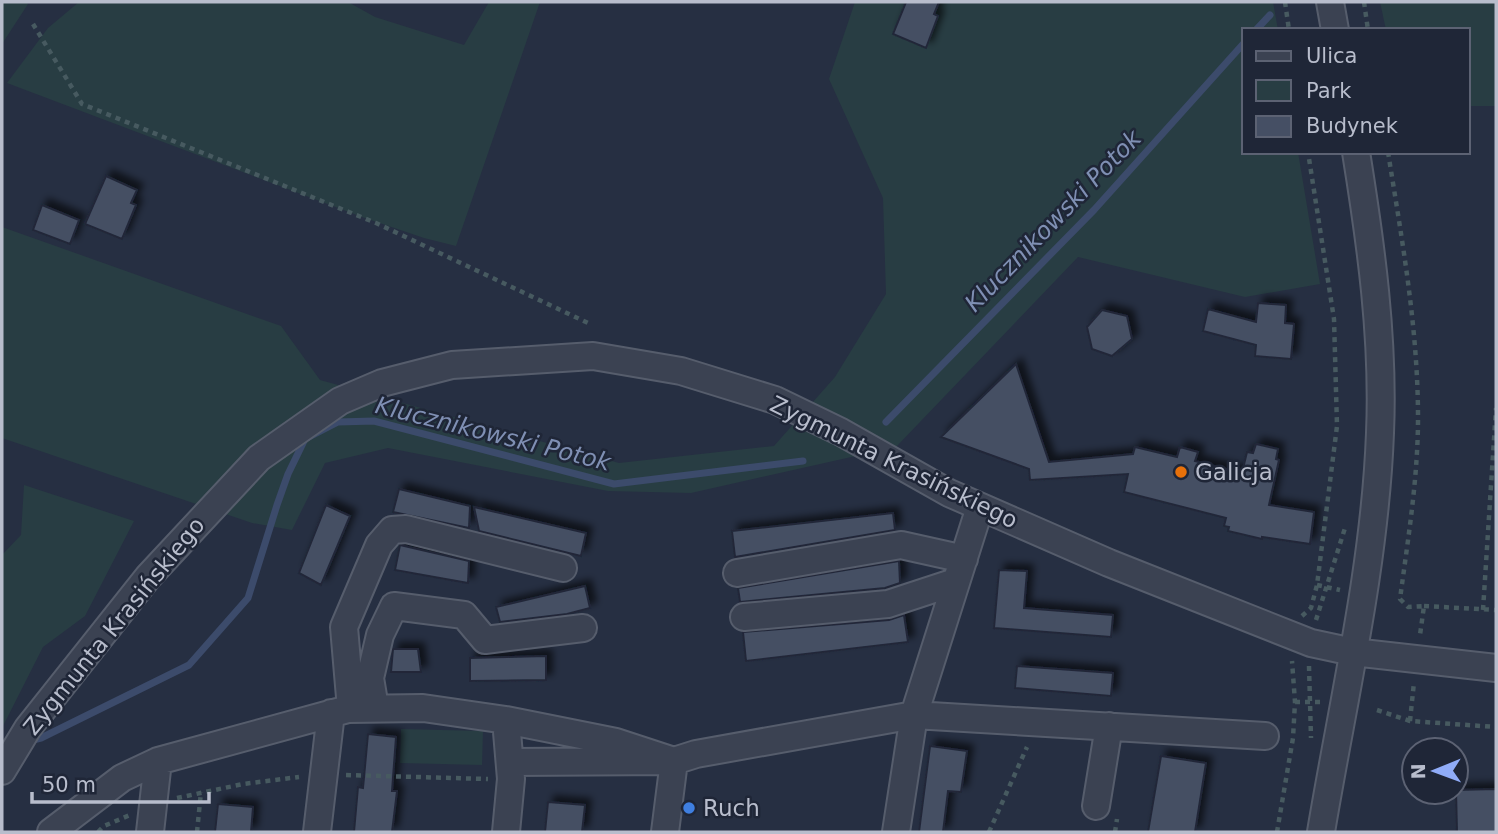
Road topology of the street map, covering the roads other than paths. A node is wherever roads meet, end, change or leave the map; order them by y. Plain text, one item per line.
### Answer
1 (1330, 2) edge
2 (1335, 28) edge
3 (1356, 154) edge
4 (980, 507) junction
5 (563, 568) dead end
6 (960, 570) junction
7 (737, 573) dead end
8 (744, 617) dead end
9 (583, 628) dead end
10 (1353, 652) junction
11 (1496, 668) edge
12 (352, 710) junction
13 (914, 715) junction
14 (506, 720) junction
15 (1109, 726) junction
16 (1265, 736) dead end
17 (158, 761) junction
18 (674, 761) junction
19 (2, 771) edge
20 (511, 771) junction
21 (1096, 806) dead end
22 (51, 832) edge
23 (150, 832) edge
24 (317, 832) edge
25 (506, 832) edge
26 (666, 832) edge
27 (896, 832) edge
28 (1321, 832) edge

1 - 2 street
3 - 10 street
4 - 6 street
4 - 10 street, Zygmunta Krasińskiego
4 - 19 street, Zygmunta Krasińskiego
5 - 12 street
6 - 7 street
6 - 8 street
6 - 13 street
9 - 12 street
10 - 11 street, Zygmunta Krasińskiego
10 - 28 street
12 - 14 street
12 - 17 street
12 - 24 street
13 - 15 street
13 - 18 street
13 - 27 street
14 - 18 street
14 - 20 street
15 - 16 street
15 - 21 street
17 - 22 street
17 - 23 street
18 - 20 street
18 - 26 street
20 - 25 street

